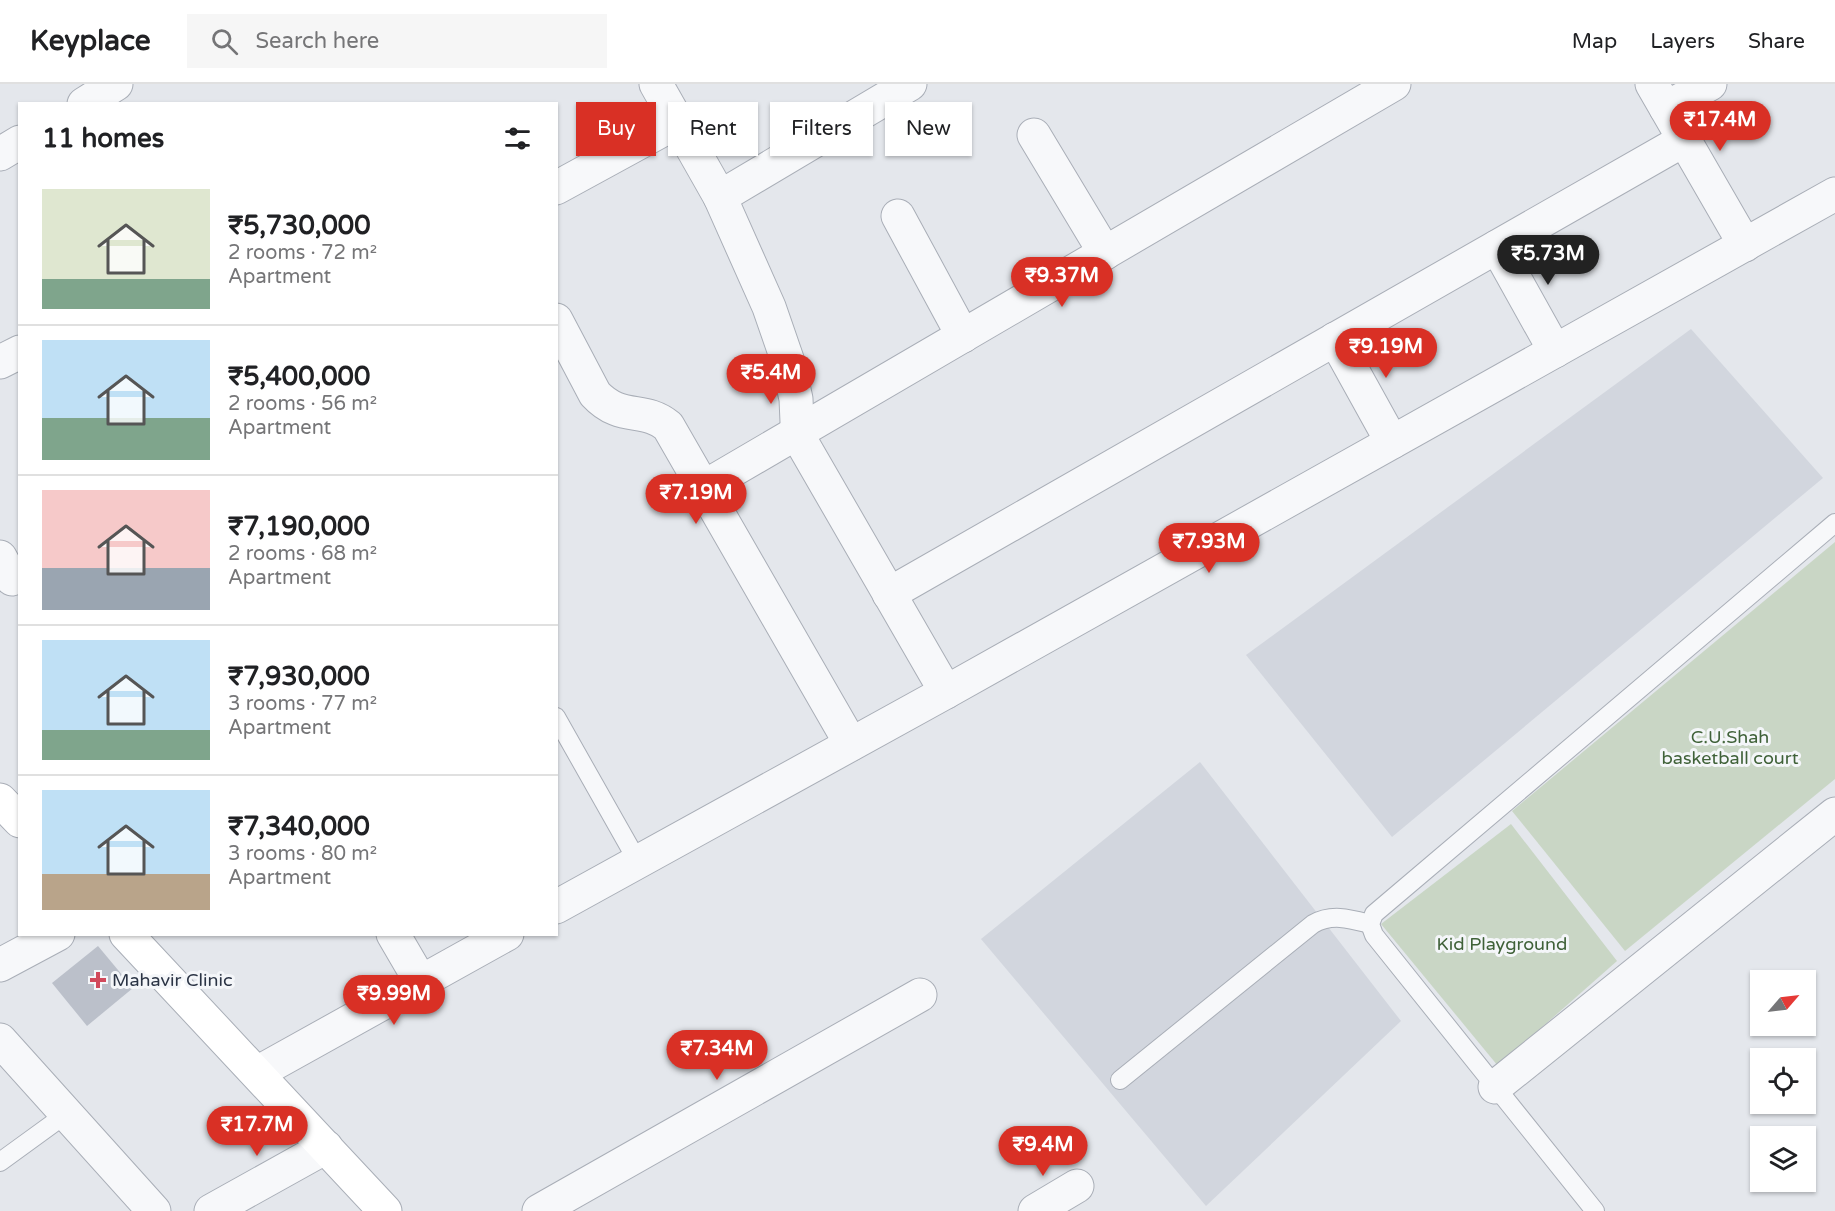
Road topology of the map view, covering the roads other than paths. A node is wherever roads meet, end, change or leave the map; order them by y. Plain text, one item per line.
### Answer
1 (116, 84) edge
2 (656, 84) edge
3 (910, 84) edge
4 (1394, 84) edge
5 (1710, 84) edge
6 (1357, 94) edge
7 (1659, 96) edge
8 (87, 102) edge
9 (668, 106) edge
10 (668, 127) edge
11 (1034, 135) dead end
12 (1684, 140) junction
13 (18, 143) edge
14 (0, 154) edge
15 (696, 156) edge
16 (558, 187) edge
17 (1835, 194) edge
18 (720, 198) junction
19 (898, 216) dead end
20 (1745, 245) junction
21 (1497, 247) junction
22 (1105, 253) junction
23 (558, 324) edge
24 (963, 336) junction
25 (1335, 339) junction
26 (1555, 351) junction
27 (18, 353) edge
28 (0, 362) edge
29 (799, 432) junction
30 (1392, 442) junction
31 (704, 487) junction
32 (1835, 523) edge
33 (890, 594) junction
34 (946, 692) junction
35 (558, 721) edge
36 (851, 744) junction
37 (1835, 814) edge
38 (638, 862) junction
39 (558, 906) edge
40 (1370, 924) junction
41 (54, 936) edge
42 (128, 936) edge
43 (394, 936) edge
44 (503, 936) edge
45 (0, 964) edge
46 (421, 982) junction
47 (920, 995) dead end
48 (0, 1040) edge
49 (256, 1073) junction
50 (1120, 1080) dead end
51 (1494, 1087) junction
52 (66, 1114) junction
53 (326, 1148) junction
54 (0, 1162) edge
55 (1077, 1186) dead end
56 (154, 1211) edge
57 (212, 1211) edge
58 (385, 1211) edge
59 (540, 1211) edge
60 (1035, 1211) edge
61 (1595, 1211) edge

1 - 8 street
2 - 9 street
3 - 18 street
4 - 6 street
5 - 7 street
6 - 22 street
7 - 12 street
10 - 16 street
11 - 22 street
12 - 20 street
12 - 21 street
13 - 14 street
15 - 18 street
17 - 20 street
18 - 29 street
19 - 24 street
20 - 26 street
21 - 25 street
21 - 26 street
22 - 24 street
23 - 31 street
24 - 29 street
25 - 30 street
25 - 33 street
26 - 30 street
27 - 28 street
29 - 31 street
29 - 33 street
30 - 34 street
31 - 36 street
32 - 40 lane
33 - 34 street
34 - 36 street
35 - 38 lane
36 - 38 street
37 - 51 street
38 - 39 street
40 - 50 lane
40 - 51 lane
41 - 45 street
42 - 49 street
43 - 46 street
44 - 46 street
46 - 49 street
47 - 59 street
48 - 52 street
49 - 53 street
51 - 61 lane
52 - 54 lane
52 - 56 street
53 - 57 street
53 - 58 street
55 - 60 street

